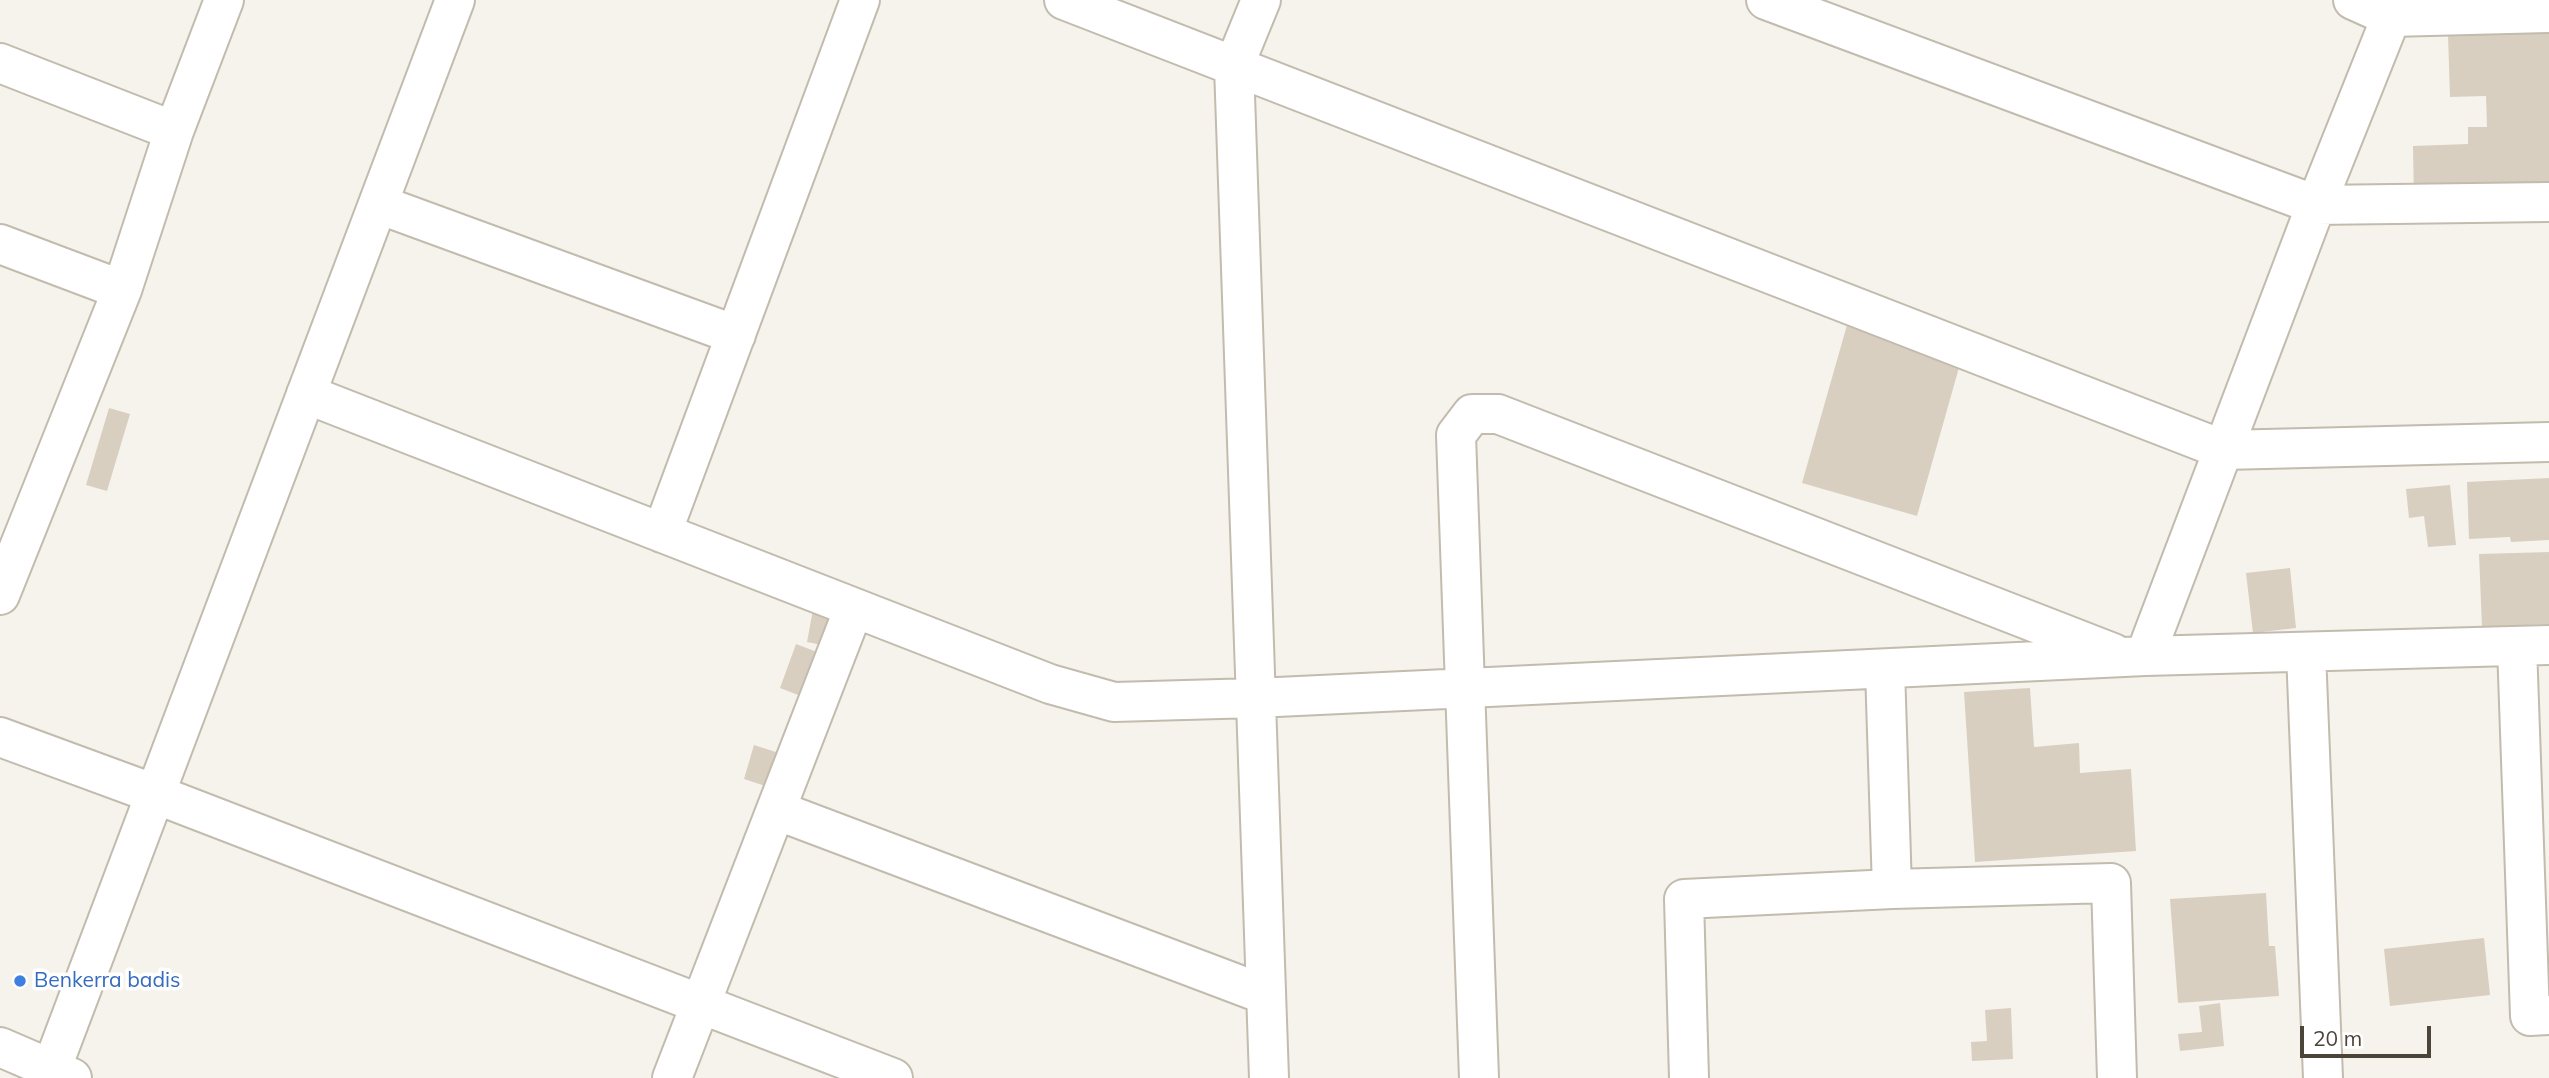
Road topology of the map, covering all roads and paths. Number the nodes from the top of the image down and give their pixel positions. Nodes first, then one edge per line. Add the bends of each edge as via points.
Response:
1 (224, 0) edge
2 (455, 0) edge
3 (860, 0) edge
4 (1064, 0) edge
5 (1261, 0) edge
6 (1766, 0) edge
7 (2353, 0) edge
8 (2395, 9) edge
9 (2549, 13) edge
10 (0, 63) edge
11 (1234, 66) junction
12 (174, 131) junction
13 (2549, 202) edge
14 (378, 204) junction
15 (2316, 205) junction
16 (0, 244) edge
17 (122, 289) junction
18 (736, 335) junction
19 (306, 394) junction
20 (2549, 442) edge
21 (2224, 450) junction
22 (662, 533) junction
23 (0, 595) edge
24 (855, 608) junction
25 (2533, 645) edge
26 (2306, 652) junction
27 (2135, 657) junction
28 (1885, 668) junction
29 (1465, 688) junction
30 (1256, 698) junction
31 (0, 737) edge
32 (155, 794) junction
33 (776, 810) junction
34 (1892, 889) junction
35 (1266, 995) junction
36 (701, 1004) junction
37 (2549, 1015) edge
38 (0, 1047) edge
39 (62, 1074) edge
40 (672, 1078) edge
41 (894, 1078) edge
42 (1269, 1078) edge
43 (1479, 1078) edge
44 (1689, 1078) edge
45 (2117, 1078) edge
46 (2323, 1078) edge

1 - 12 street
2 - 14 street
3 - 18 street
4 - 11 street
5 - 11 street
6 - 15 street
7 - 8 street
8 - 9 street
8 - 15 street
10 - 12 street
11 - 21 street
11 - 30 street
12 - 17 street
13 - 15 street
14 - 18 street
14 - 19 street
15 - 21 street
16 - 17 street
17 - 23 street
18 - 22 street
19 - 22 street
19 - 32 street
20 - 21 street
21 - 27 street
22 - 24 street
24 - 30 street via 1050,684 1114,702
24 - 33 street
25 - 26 street
25 - 37 street via 2530,1016
26 - 27 street
26 - 46 street
27 - 28 street
27 - 29 street via 1498,414 1472,414 1456,435
28 - 29 street
28 - 34 street
29 - 30 street
29 - 43 street
30 - 35 street
31 - 32 street
32 - 36 street
32 - 39 street
33 - 35 street
33 - 36 street
34 - 44 street via 1684,900
34 - 45 street via 2111,883
35 - 42 street
36 - 40 street
36 - 41 street
38 - 39 street

